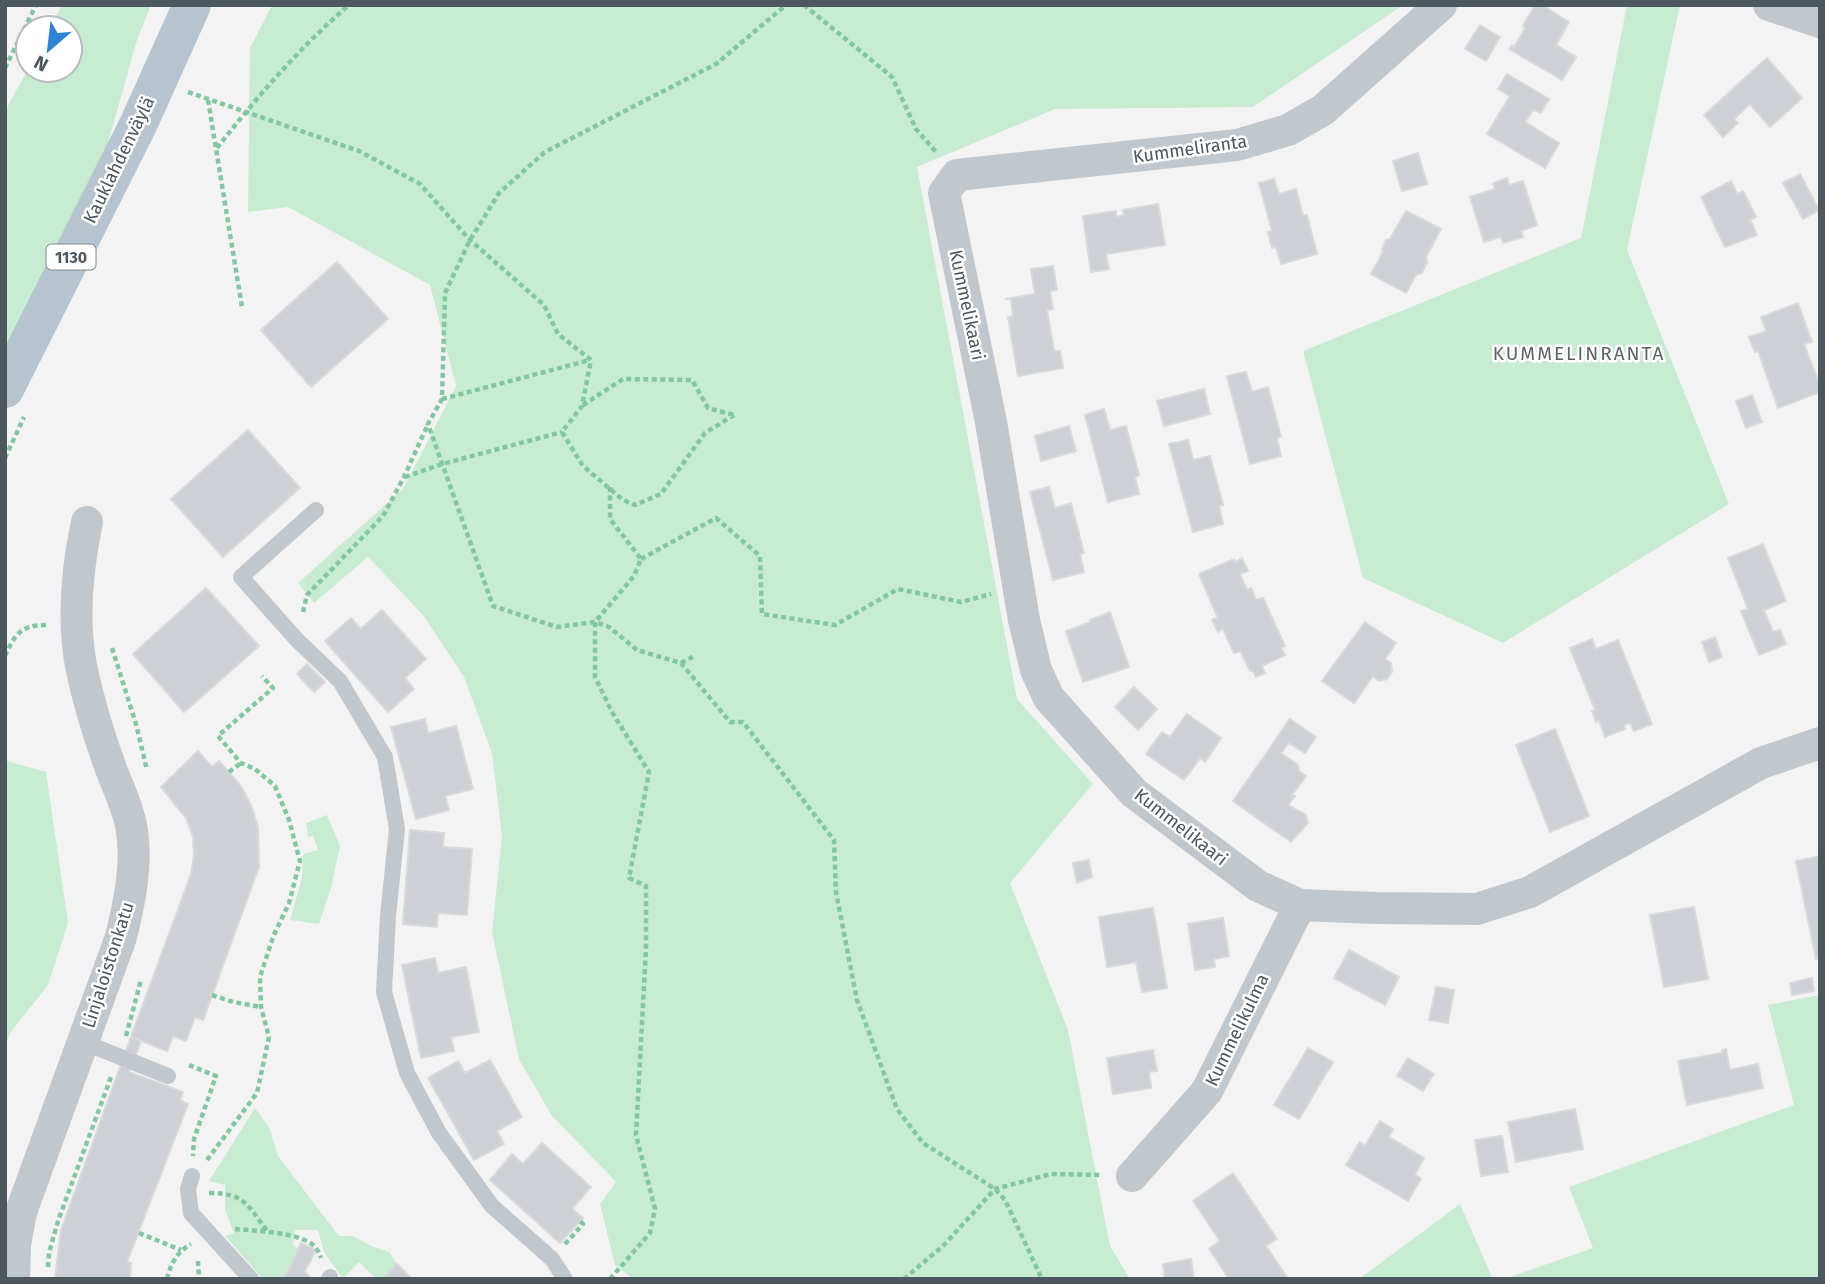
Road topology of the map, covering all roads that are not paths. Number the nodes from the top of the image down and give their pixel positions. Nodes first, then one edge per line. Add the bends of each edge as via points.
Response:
1 (192, 5) edge
2 (1441, 5) edge
3 (1769, 5) edge
4 (1820, 22) edge
5 (950, 184) joint
6 (5, 389) edge
7 (316, 510) dead end
8 (87, 522) dead end
9 (1820, 743) edge
10 (1300, 905) junction
11 (83, 1042) junction
12 (168, 1076) dead end
13 (192, 1176) road end
14 (1132, 1176) road end
15 (15, 1279) edge
16 (251, 1279) edge
17 (565, 1279) edge

1 - 6 main road, Kauklahdenväylä / 1130 via 138,125
2 - 5 street, Kummeliranta via 1323,110 1288,130 1237,145
3 - 4 street
5 - 10 street, Kummelikaari via 1018,586 1036,670 1049,698 1134,793 1258,886
7 - 17 lane via 241,577 340,681 386,757 397,829 384,992 407,1073 439,1133 492,1206 552,1259
8 - 11 street, Linjaloistonkatu via 78,563 76,626 81,666 131,825 133,860 132,893 121,937
9 - 10 street, Kummelikaari via 1761,763 1530,892 1477,909
10 - 14 street, Kummelikulma via 1207,1091
11 - 12 lane
11 - 15 street, Linjaloistonkatu via 21,1212
13 - 16 lane via 188,1189 191,1213

